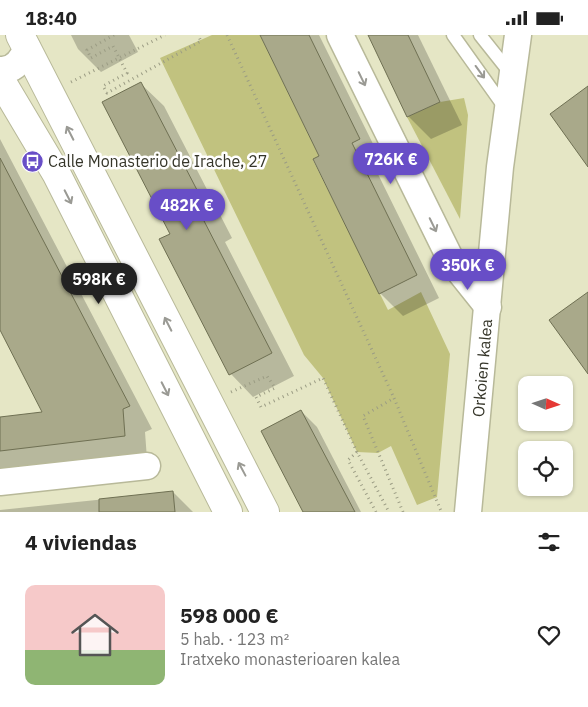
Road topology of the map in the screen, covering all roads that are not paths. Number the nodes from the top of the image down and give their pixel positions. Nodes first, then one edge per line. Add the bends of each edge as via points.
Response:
1 (340, 35) edge
2 (453, 35) edge
3 (480, 35) edge
4 (518, 35) edge
5 (535, 35) edge
6 (24, 42) edge
7 (0, 70) edge
8 (512, 75) junction
9 (0, 79) edge
10 (506, 109) junction
11 (488, 307) junction
12 (147, 466) dead end
13 (0, 482) edge
14 (228, 512) edge
15 (265, 512) edge
16 (468, 512) edge

1 -> 11 street via 452,262
2 -> 10 lane
3 - 8 lane
4 - 8 street, Orkoien kalea
5 - 8 street, Orkoien kalea
6 - 7 street via 22,59 6,71
15 -> 6 street
8 - 10 street, Orkoien kalea
9 -> 14 street via 56,173
10 - 11 street, Orkoien kalea
11 - 16 street, Orkoien kalea
12 - 13 street

